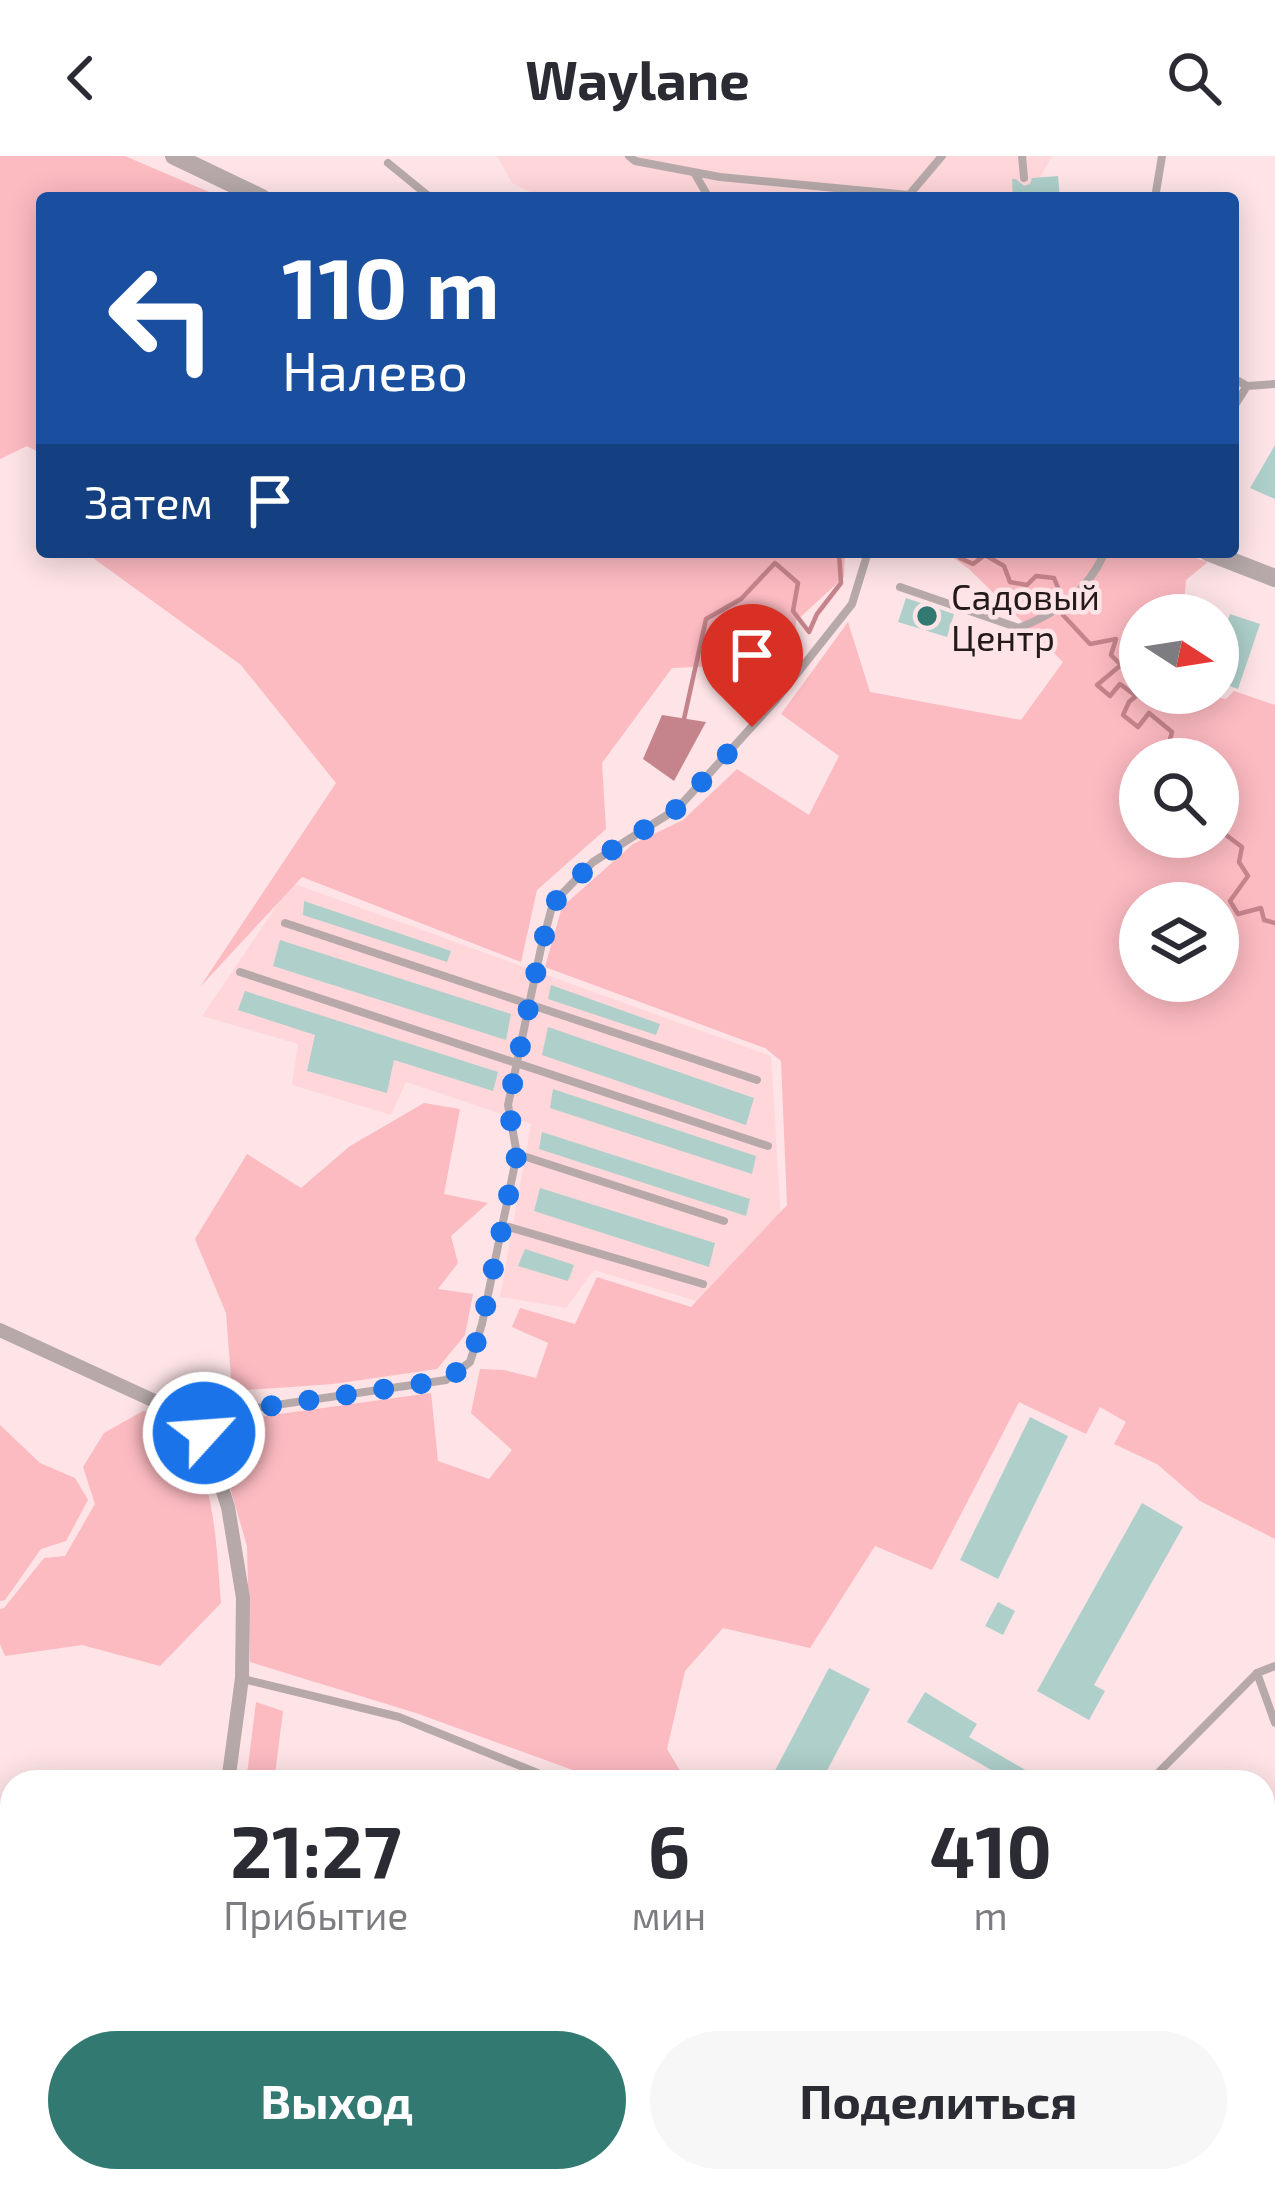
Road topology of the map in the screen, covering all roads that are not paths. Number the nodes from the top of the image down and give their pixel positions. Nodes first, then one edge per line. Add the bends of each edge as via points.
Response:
1 (174, 156) edge
2 (629, 156) edge
3 (942, 156) edge
4 (1022, 156) edge
5 (1162, 156) edge
6 (388, 163) dead end
7 (694, 172) junction
8 (1024, 178) dead end
9 (249, 192) edge
10 (424, 192) edge
11 (706, 192) edge
12 (872, 192) edge
13 (911, 192) edge
14 (1156, 192) edge
15 (1239, 381) edge
16 (1275, 385) edge
17 (1247, 386) junction
18 (1239, 399) edge
19 (866, 558) edge
20 (1102, 558) edge
21 (1223, 558) edge
22 (1275, 578) edge
23 (901, 586) dead end
24 (285, 923) dead end
25 (240, 972) dead end
26 (529, 1005) junction
27 (517, 1062) junction
28 (757, 1080) dead end
29 (768, 1147) dead end
30 (517, 1154) junction
31 (724, 1220) dead end
32 (502, 1225) junction
33 (704, 1284) dead end
34 (0, 1330) edge
35 (204, 1433) junction
36 (1275, 1666) edge
37 (1257, 1673) junction
38 (242, 1678) junction
39 (1275, 1723) edge
40 (230, 1770) edge
41 (530, 1770) edge
42 (1161, 1770) edge

1 - 9 street
2 - 7 lane
3 - 13 lane
4 - 8 lane
5 - 14 lane
6 - 10 lane
7 - 11 lane
7 - 12 lane
15 - 17 lane
16 - 17 lane
17 - 18 lane
19 - 26 lane via 852,604 776,700 678,808 593,862 554,903
20 - 23 lane via 1077,596 1019,628
21 - 22 street
24 - 26 lane
25 - 27 lane
26 - 27 lane
26 - 28 lane
27 - 29 lane
27 - 30 lane via 508,1106
30 - 31 lane
30 - 32 lane
32 - 33 lane
32 - 35 lane via 470,1362 446,1380 229,1412
34 - 35 street via 172,1409
35 - 38 street via 228,1507 243,1598
36 - 37 lane
37 - 39 lane
37 - 42 lane
38 - 40 street
38 - 41 lane via 400,1717

